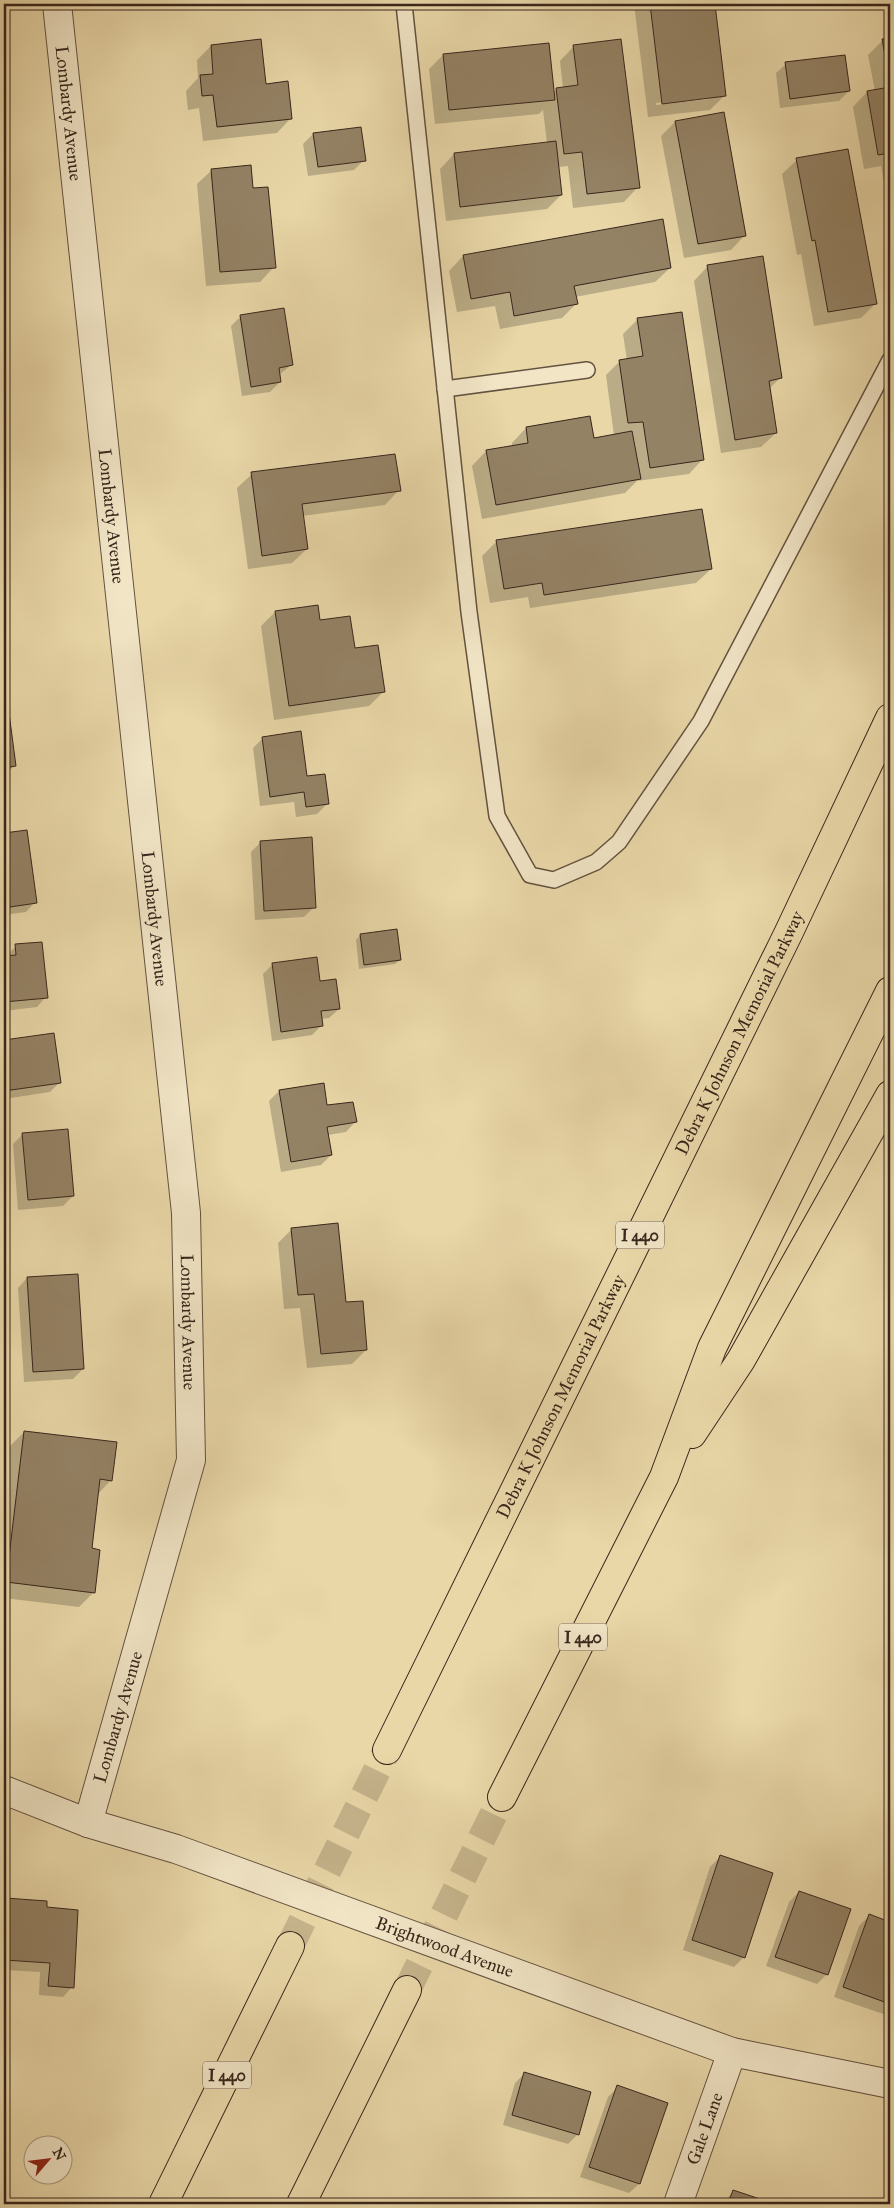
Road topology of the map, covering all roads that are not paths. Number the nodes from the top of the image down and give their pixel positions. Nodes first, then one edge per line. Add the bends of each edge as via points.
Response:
1 (56, 4) edge
2 (404, 4) edge
3 (890, 360) edge
4 (587, 370) dead end
5 (445, 389) junction
6 (890, 718) edge
7 (890, 991) edge
8 (890, 1095) edge
9 (664, 1477) junction
10 (387, 1750) tunnel mouth
11 (4, 1790) edge
12 (502, 1797) tunnel mouth
13 (88, 1823) junction
14 (290, 1946) tunnel mouth
15 (407, 1990) tunnel mouth
16 (732, 2052) junction
17 (890, 2084) edge
18 (163, 2204) edge
19 (301, 2204) edge
20 (678, 2204) edge

1 - 13 street, Lombardy Avenue via 186,1213 191,1460
2 - 5 lane
3 - 5 lane via 701,721 619,842 596,862 554,880 530,875 497,816 469,612
4 - 5 lane
6 - 10 highway, Debra K Johnson Memorial Parkway / I 440 via 784,943
7 - 9 highway, I 440 via 712,1348
8 - 9 highway via 741,1360
9 - 12 highway, I 440
11 - 13 street, Brightwood Avenue
13 - 16 street, Brightwood Avenue via 176,1849
14 - 18 highway, I 440
15 - 19 highway
16 - 17 street, Brightwood Avenue
16 - 20 street, Gale Lane

